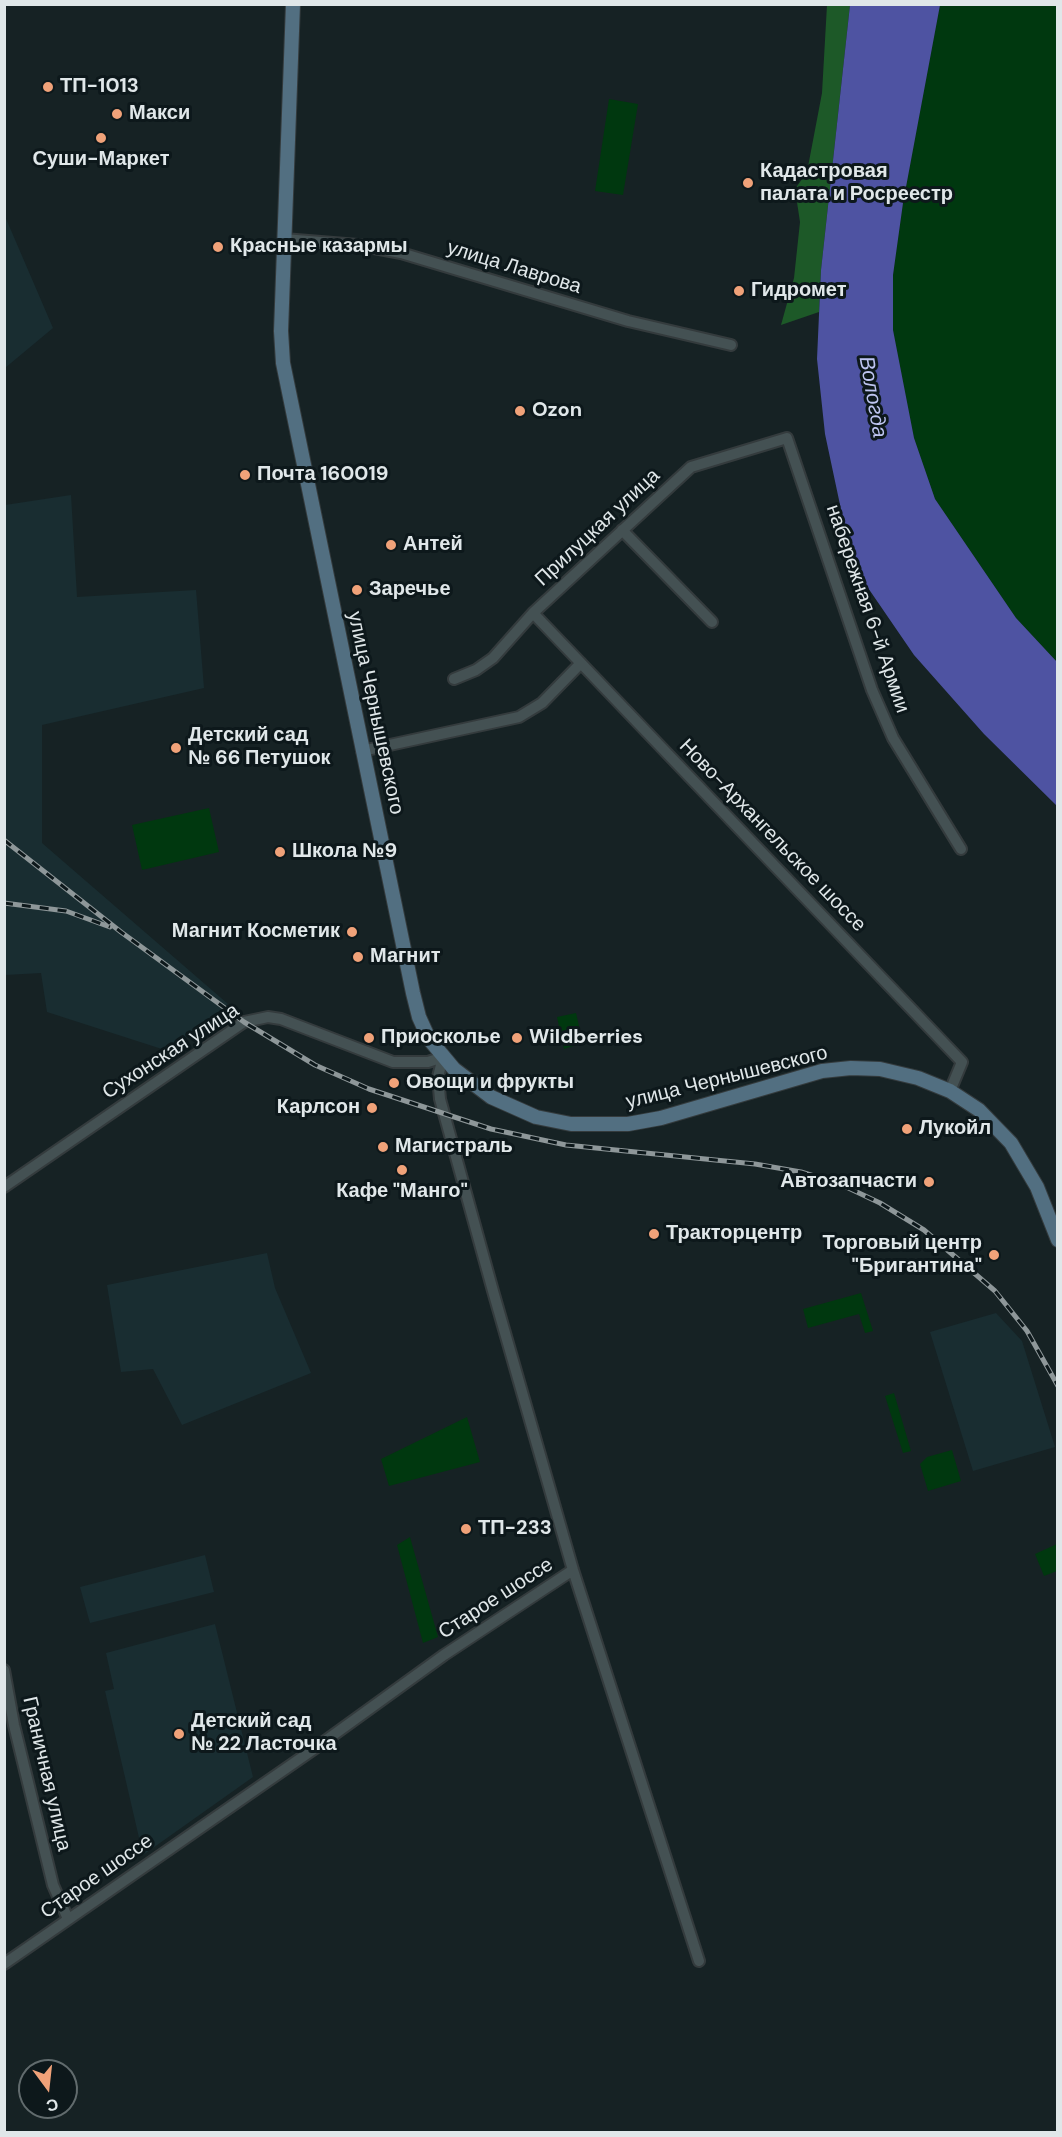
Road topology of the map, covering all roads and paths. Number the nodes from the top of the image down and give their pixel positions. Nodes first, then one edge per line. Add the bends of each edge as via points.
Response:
1 (293, 4) edge
2 (284, 239) junction
3 (731, 345) dead end
4 (787, 438) joint
5 (622, 530) junction
6 (533, 613) junction
7 (712, 622) dead end
8 (581, 663) junction
9 (454, 679) dead end
10 (362, 751) junction
11 (961, 849) dead end
12 (443, 1057) junction
13 (950, 1091) junction
14 (4, 1187) edge
15 (1058, 1240) edge
16 (573, 1570) junction
17 (4, 1670) edge
18 (68, 1919) junction
19 (699, 1961) dead end
20 (4, 1964) edge

1 - 2 main road, улица Чернышевского
2 - 3 street, улица Лаврова via 401,253 628,321
2 - 10 main road, улица Чернышевского via 283,363
4 - 5 street, Прилуцкая улица via 691,467
4 - 11 street, набережная 6-й Армии via 872,690 893,738
5 - 6 street, Прилуцкая улица
5 - 7 street
6 - 8 street, Ново-Архангельское шоссе
6 - 9 street, Прилуцкая улица via 493,658
8 - 10 street via 542,704 519,717
8 - 13 street, Ново-Архангельское шоссе via 962,1062
10 - 12 main road, улица Чернышевского via 416,1007 429,1039
12 - 13 main road, улица Чернышевского via 468,1081 514,1109 556,1121 595,1126 661,1118 794,1077 851,1068 918,1078
12 - 14 street, Сухонская улица via 428,1062 393,1062 281,1019 268,1017 244,1022
12 - 16 street, Старое шоссе via 438,1077 440,1099
13 - 15 main road, улица Чернышевского via 979,1110 1011,1143 1037,1187
16 - 18 street, Старое шоссе via 444,1655
16 - 19 street
17 - 18 street, Граничная улица via 53,1885
18 - 20 street, Старое шоссе

